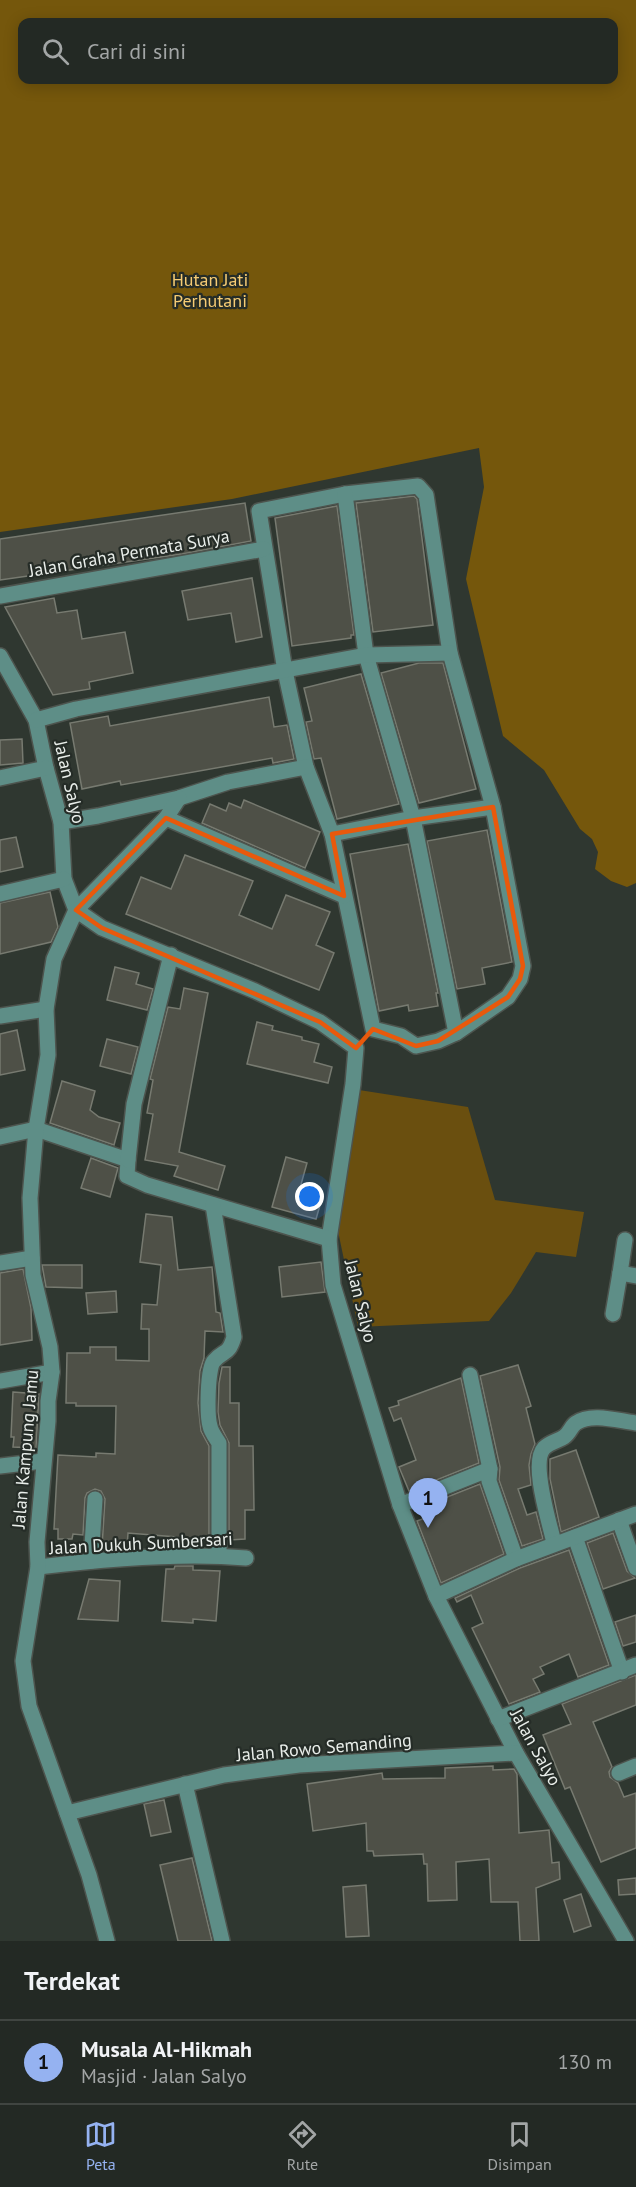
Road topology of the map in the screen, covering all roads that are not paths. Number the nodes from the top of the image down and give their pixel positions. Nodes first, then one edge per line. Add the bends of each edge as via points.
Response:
1 (345, 494) junction
2 (264, 549) junction
3 (0, 596) edge
4 (450, 653) junction
5 (366, 655) junction
6 (0, 656) edge
7 (285, 671) junction
8 (36, 720) junction
9 (306, 767) junction
10 (46, 768) junction
11 (0, 778) edge
12 (179, 798) junction
13 (493, 807) junction
14 (166, 818) junction
15 (413, 818) junction
16 (61, 822) junction
17 (332, 834) junction
18 (64, 879) junction
19 (0, 894) edge
20 (344, 896) junction
21 (76, 910) junction
22 (171, 955) junction
23 (46, 1009) junction
24 (0, 1016) edge
25 (373, 1029) junction
26 (456, 1034) junction
27 (356, 1048) junction
28 (36, 1129) junction
29 (0, 1137) edge
30 (128, 1160) junction
31 (213, 1205) junction
32 (329, 1239) junction
33 (625, 1240) dead end
34 (32, 1258) junction
35 (0, 1263) edge
36 (620, 1273) junction
37 (636, 1276) edge
38 (613, 1314) dead end
39 (52, 1372) junction
40 (470, 1375) dead end
41 (0, 1382) edge
42 (636, 1423) edge
43 (44, 1461) junction
44 (0, 1466) edge
45 (490, 1469) junction
46 (95, 1499) dead end
47 (400, 1505) junction
48 (636, 1514) edge
49 (620, 1521) junction
50 (575, 1537) junction
51 (554, 1544) junction
52 (219, 1555) junction
53 (246, 1557) dead end
54 (516, 1559) junction
55 (92, 1561) junction
56 (38, 1567) junction
57 (636, 1568) edge
58 (436, 1596) junction
59 (636, 1665) edge
60 (622, 1672) junction
61 (498, 1719) junction
62 (516, 1753) junction
63 (636, 1766) edge
64 (619, 1773) dead end
65 (185, 1784) junction
66 (67, 1812) junction
67 (107, 1941) edge
68 (222, 1941) edge
69 (626, 1941) edge

1 - 2 street via 259,511
1 - 4 street via 418,486 424,491
1 - 5 street
2 - 3 street, Jalan Graha Permata Surya
2 - 7 street
4 - 5 street
4 - 13 street
5 - 7 street
5 - 15 street
6 - 8 street, Jalan Salyo
7 - 8 street via 55,713
7 - 9 street
8 - 10 street, Jalan Salyo
9 - 12 street via 228,782
9 - 17 street
10 - 11 street
10 - 16 street, Jalan Salyo
12 - 14 street
12 - 16 street
13 - 15 street
13 - 26 street via 524,966 508,997
14 - 20 street
14 - 21 street
15 - 17 street
15 - 26 street
16 - 18 street, Jalan Salyo
17 - 20 street
18 - 19 street
18 - 21 street, Jalan Salyo
20 - 25 street
21 - 22 street via 102,928
21 - 23 street, Jalan Kampung Jamu via 54,959
22 - 27 street via 320,1022
22 - 30 street via 134,1104
23 - 24 street
23 - 28 street, Jalan Kampung Jamu via 48,1055
25 - 26 street via 401,1036 416,1046
25 - 27 street
27 - 32 street, Jalan Salyo
28 - 29 street
28 - 30 street
28 - 34 street, Jalan Kampung Jamu via 30,1198
30 - 31 street via 127,1176
31 - 32 street
31 - 52 street via 234,1337 230,1350 213,1361 208,1379 210,1426 219,1443
32 - 47 street, Jalan Salyo via 333,1285
33 - 36 street
34 - 35 street
34 - 39 street, Jalan Kampung Jamu
36 - 37 street
36 - 38 street
39 - 41 street
39 - 43 street, Jalan Kampung Jamu
40 - 45 street
42 - 51 street via 584,1418 564,1437 542,1449 539,1477
43 - 44 street
43 - 56 street, Jalan Kampung Jamu
45 - 47 street
45 - 54 street via 489,1481
46 - 55 street
47 - 58 street, Jalan Salyo
48 - 49 street
49 - 50 street
49 - 57 street
50 - 51 street
50 - 60 street
51 - 54 street
52 - 53 street, Jalan Dukuh Sumbersari
52 - 55 street, Jalan Dukuh Sumbersari
54 - 58 street
55 - 56 street, Jalan Dukuh Sumbersari
56 - 66 street, Jalan Kampung Jamu via 23,1660 29,1706
58 - 61 street, Jalan Salyo
59 - 60 street
60 - 61 street
61 - 62 street, Jalan Salyo
62 - 65 street, Jalan Rowo Semanding via 299,1765
62 - 69 street, Jalan Salyo
63 - 64 street
65 - 66 street, Jalan Rowo Semanding
65 - 68 street
66 - 67 street, Jalan Kampung Jamu

